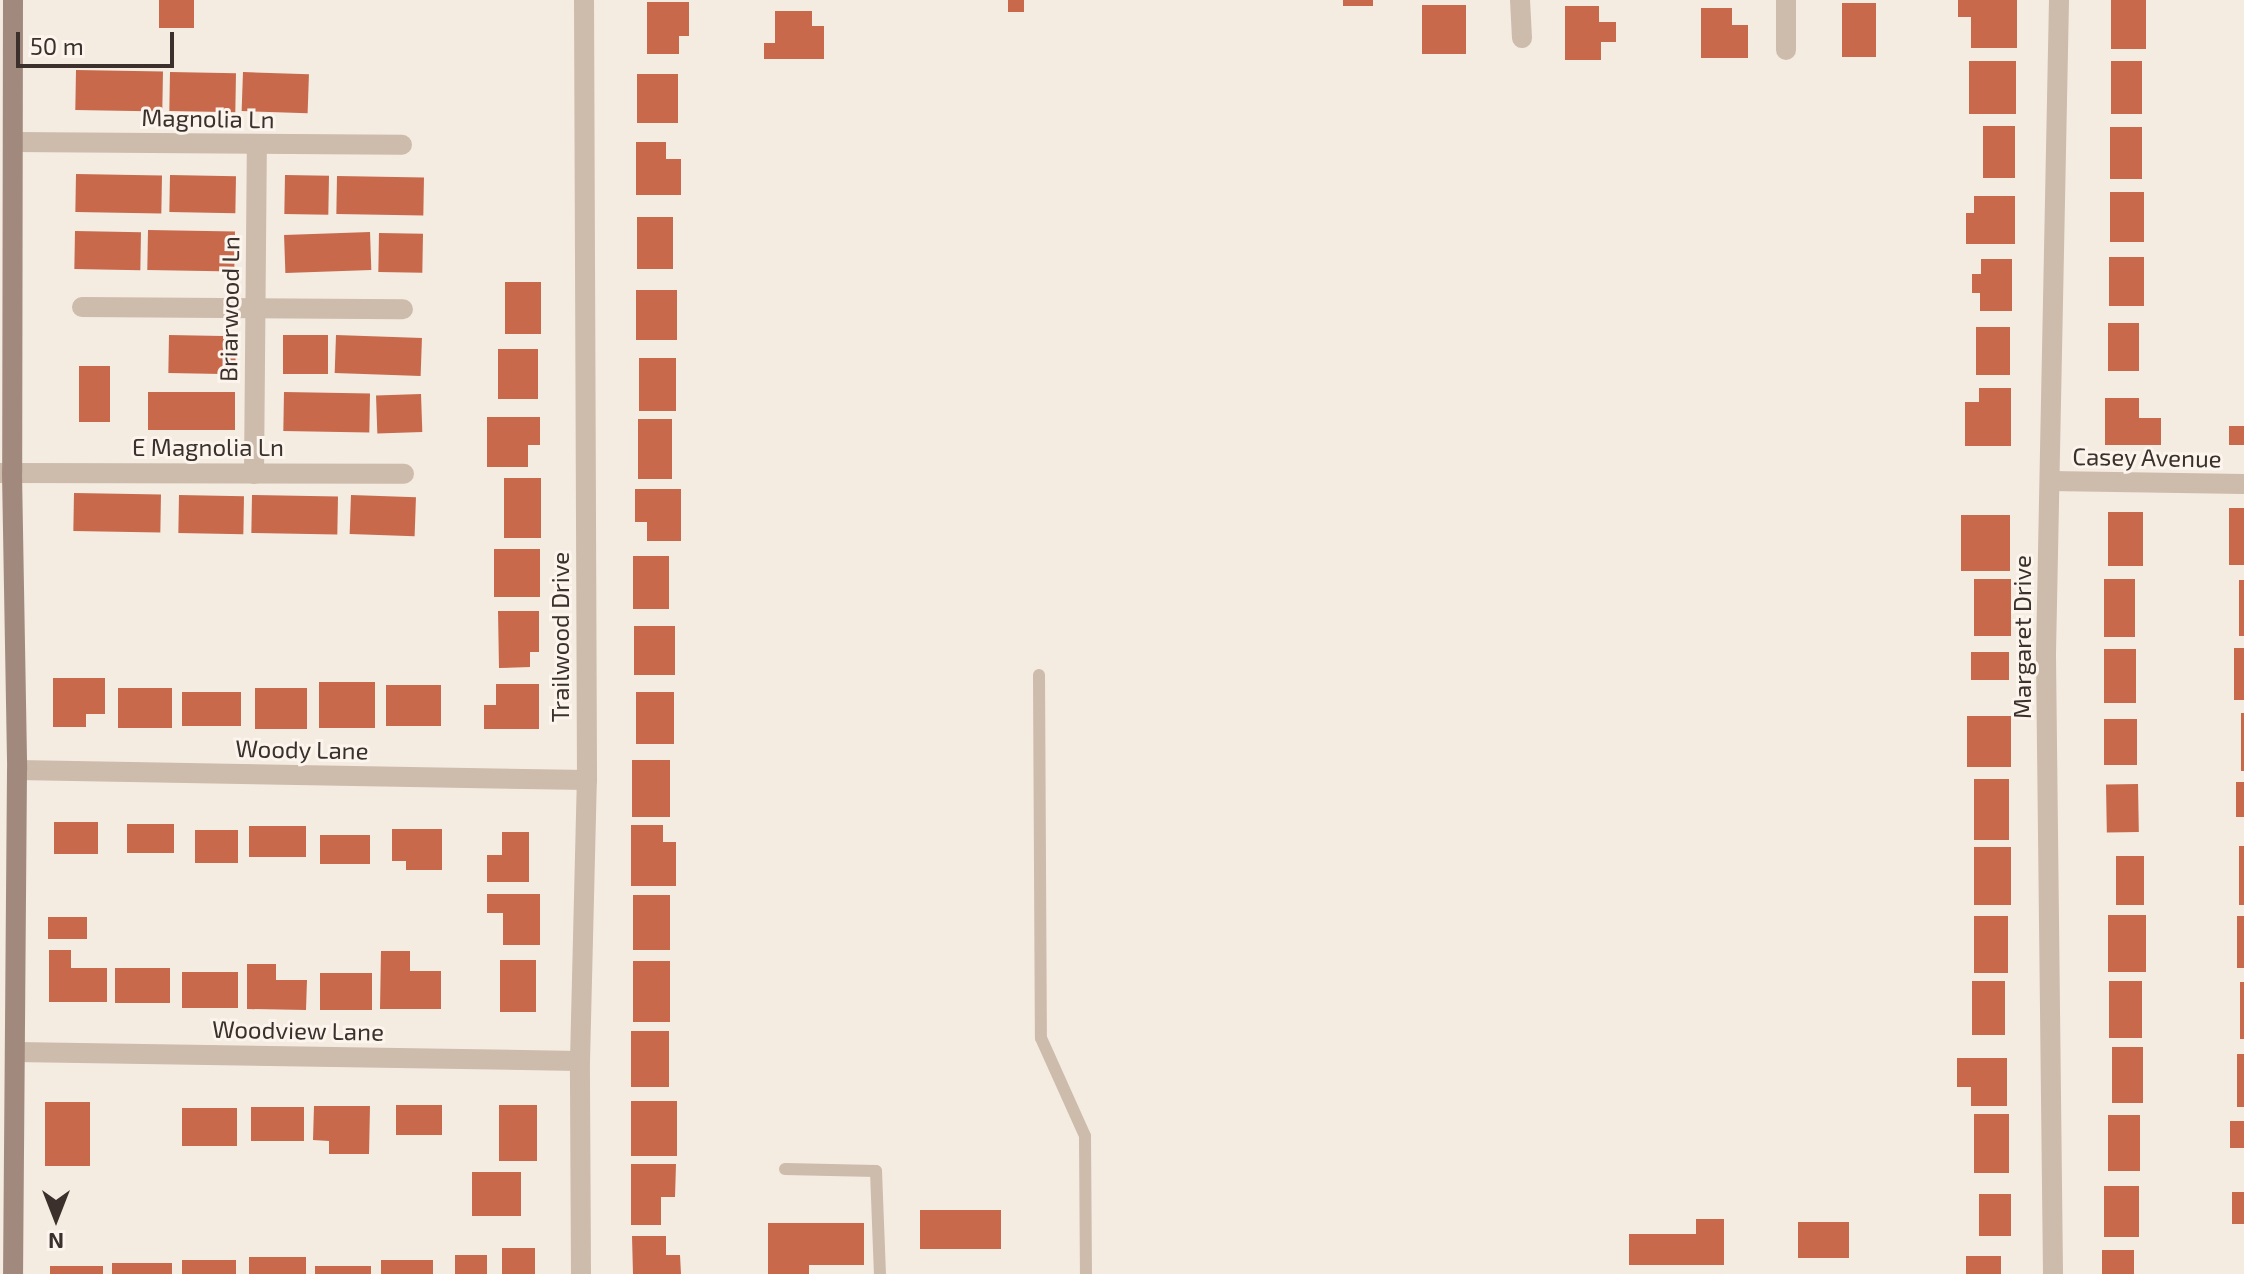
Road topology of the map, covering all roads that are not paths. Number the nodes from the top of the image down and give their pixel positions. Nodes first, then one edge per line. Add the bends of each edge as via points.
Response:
1 (13, 0) edge
2 (584, 0) edge
3 (1520, 0) edge
4 (1786, 0) edge
5 (2059, 0) edge
6 (1522, 38) dead end
7 (1786, 50) dead end
8 (13, 142) junction
9 (257, 145) junction
10 (402, 145) dead end
11 (6, 225) edge
12 (82, 307) dead end
13 (255, 309) junction
14 (403, 309) dead end
15 (6, 473) edge
16 (254, 474) junction
17 (404, 474) dead end
18 (2050, 481) junction
19 (2244, 484) edge
20 (1039, 675) dead end
21 (8, 690) edge
22 (17, 770) junction
23 (587, 780) junction
24 (15, 1052) junction
25 (580, 1061) junction
26 (785, 1169) dead end
27 (7, 1188) edge
28 (13, 1274) edge
29 (581, 1274) edge
30 (880, 1274) edge
31 (1086, 1274) edge
32 (2053, 1274) edge

1 - 8 street
2 - 23 street, Trailwood Drive
3 - 6 street
4 - 7 street
5 - 18 street, Margaret Drive
8 - 9 street, Magnolia Ln
8 - 11 street
9 - 10 street, Magnolia Ln
9 - 13 street, Briarwood Ln
11 - 15 street
12 - 13 street
13 - 14 street
13 - 16 street, Briarwood Ln
15 - 16 street, E Magnolia Ln
15 - 21 street
16 - 17 street, E Magnolia Ln
18 - 19 street, Casey Avenue
18 - 32 street, Margaret Drive via 2046,653
20 - 31 lane via 1041,1038 1085,1136
21 - 22 street
22 - 23 street, Woody Lane
22 - 24 street
23 - 25 street, Trailwood Drive
24 - 25 street, Woodview Lane
24 - 27 street
25 - 29 street, Trailwood Drive
26 - 30 lane via 876,1171
27 - 28 street

